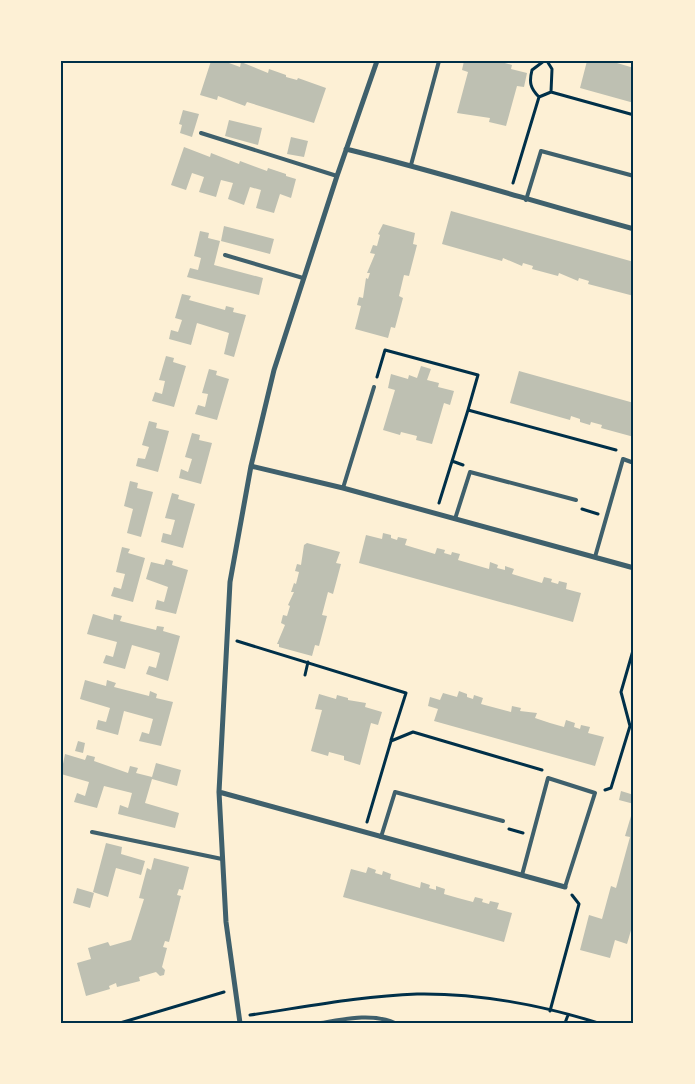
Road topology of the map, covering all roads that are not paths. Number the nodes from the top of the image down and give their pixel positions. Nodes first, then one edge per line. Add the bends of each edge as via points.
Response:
1 (377, 61) edge
2 (439, 61) edge
3 (201, 132) dead end
4 (346, 149) junction
5 (411, 165) junction
6 (337, 176) junction
7 (634, 176) edge
8 (526, 200) junction
9 (634, 229) edge
10 (225, 255) dead end
11 (303, 278) junction
12 (374, 387) road end
13 (634, 462) edge
14 (250, 466) junction
15 (343, 488) junction
16 (576, 500) dead end
17 (455, 519) junction
18 (595, 557) junction
19 (634, 568) edge
20 (219, 792) junction
21 (503, 821) dead end
22 (92, 832) dead end
23 (381, 837) junction
24 (222, 859) junction
25 (522, 875) junction
26 (565, 887) joint
27 (240, 1023) edge
28 (321, 1023) edge
29 (395, 1023) edge

1 - 4 street
2 - 5 lane
3 - 6 lane
4 - 5 street
4 - 6 street
5 - 8 street
6 - 11 street
7 - 8 lane via 540,151
8 - 9 street
10 - 11 lane
11 - 14 street via 274,370
12 - 15 lane
13 - 18 lane via 623,460
14 - 15 street
14 - 20 street via 230,582
15 - 17 street
16 - 17 lane via 470,472
17 - 18 street
18 - 19 street
20 - 23 street
20 - 24 street
21 - 23 lane via 395,792
22 - 24 lane
23 - 25 street
24 - 27 street via 226,922
25 - 26 street
25 - 26 lane via 548,778 595,793
28 - 29 lane via 349,1018 374,1018

